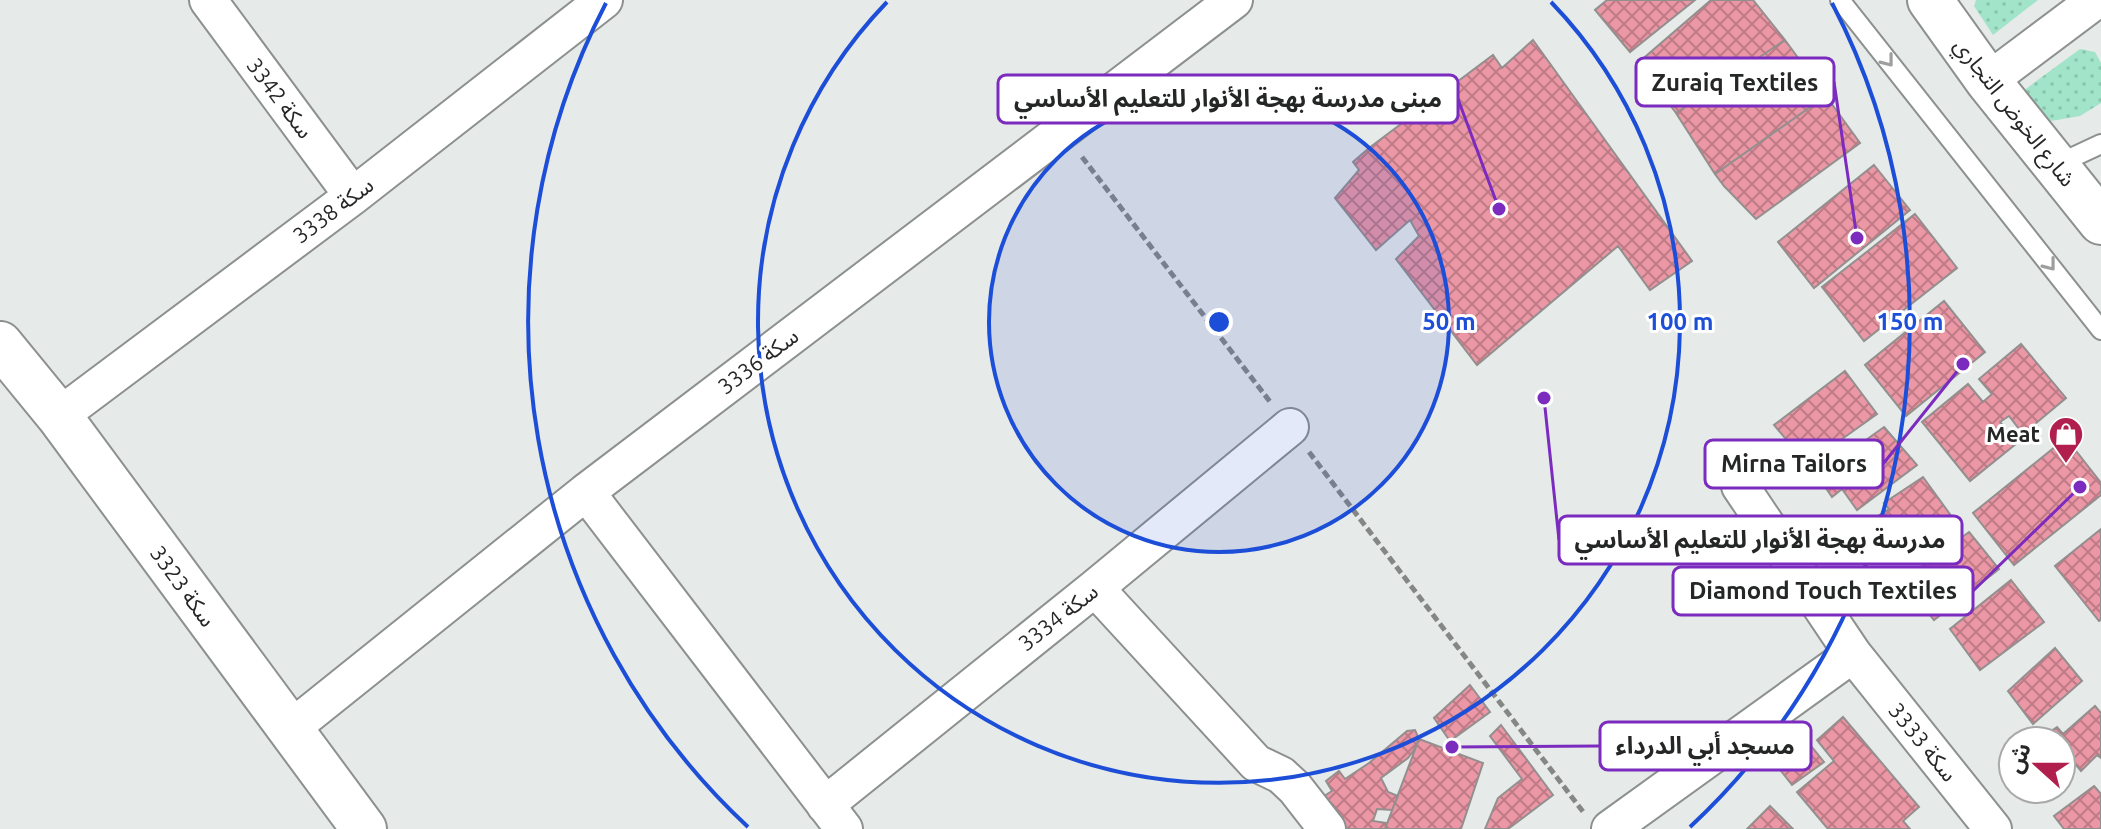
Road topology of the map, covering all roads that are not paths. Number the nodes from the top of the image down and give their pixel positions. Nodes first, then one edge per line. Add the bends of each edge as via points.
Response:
1 (208, 0) edge
2 (604, 0) edge
3 (1234, 0) edge
4 (1840, 0) edge
5 (2096, 0) edge
6 (1941, 5) edge
7 (1988, 81) junction
8 (2101, 144) edge
9 (2056, 165) junction
10 (353, 196) junction
11 (2101, 222) edge
12 (2101, 330) edge
13 (0, 344) edge
14 (59, 416) junction
15 (1290, 427) road end
16 (1740, 486) dead end
17 (586, 492) junction
18 (1095, 588) junction
19 (1853, 654) junction
20 (289, 730) junction
21 (835, 817) edge
22 (1598, 823) edge
23 (364, 829) edge
24 (1327, 829) edge
25 (1993, 829) edge

1 - 10 street, سكة 3342
2 - 10 street, سكة 3338
3 - 17 street, سكة 3336
4 -> 12 lane
5 - 7 street
6 - 7 street, شارع الخوض التجاري
7 - 9 street, شارع الخوض التجاري
8 - 9 lane
9 - 11 street, شارع الخوض التجاري
10 - 14 street, سكة 3338
13 - 14 street, سكة 3323
14 - 20 street, سكة 3323
15 - 18 street, سكة 3334
16 - 19 street, سكة 3333
17 - 20 street, سكة 3336
17 - 21 street, سكة 3334
18 - 21 street, سكة 3334
18 - 24 street via 1256,763 1295,788
19 - 22 street
19 - 25 street, سكة 3333
20 - 23 street, سكة 3323

